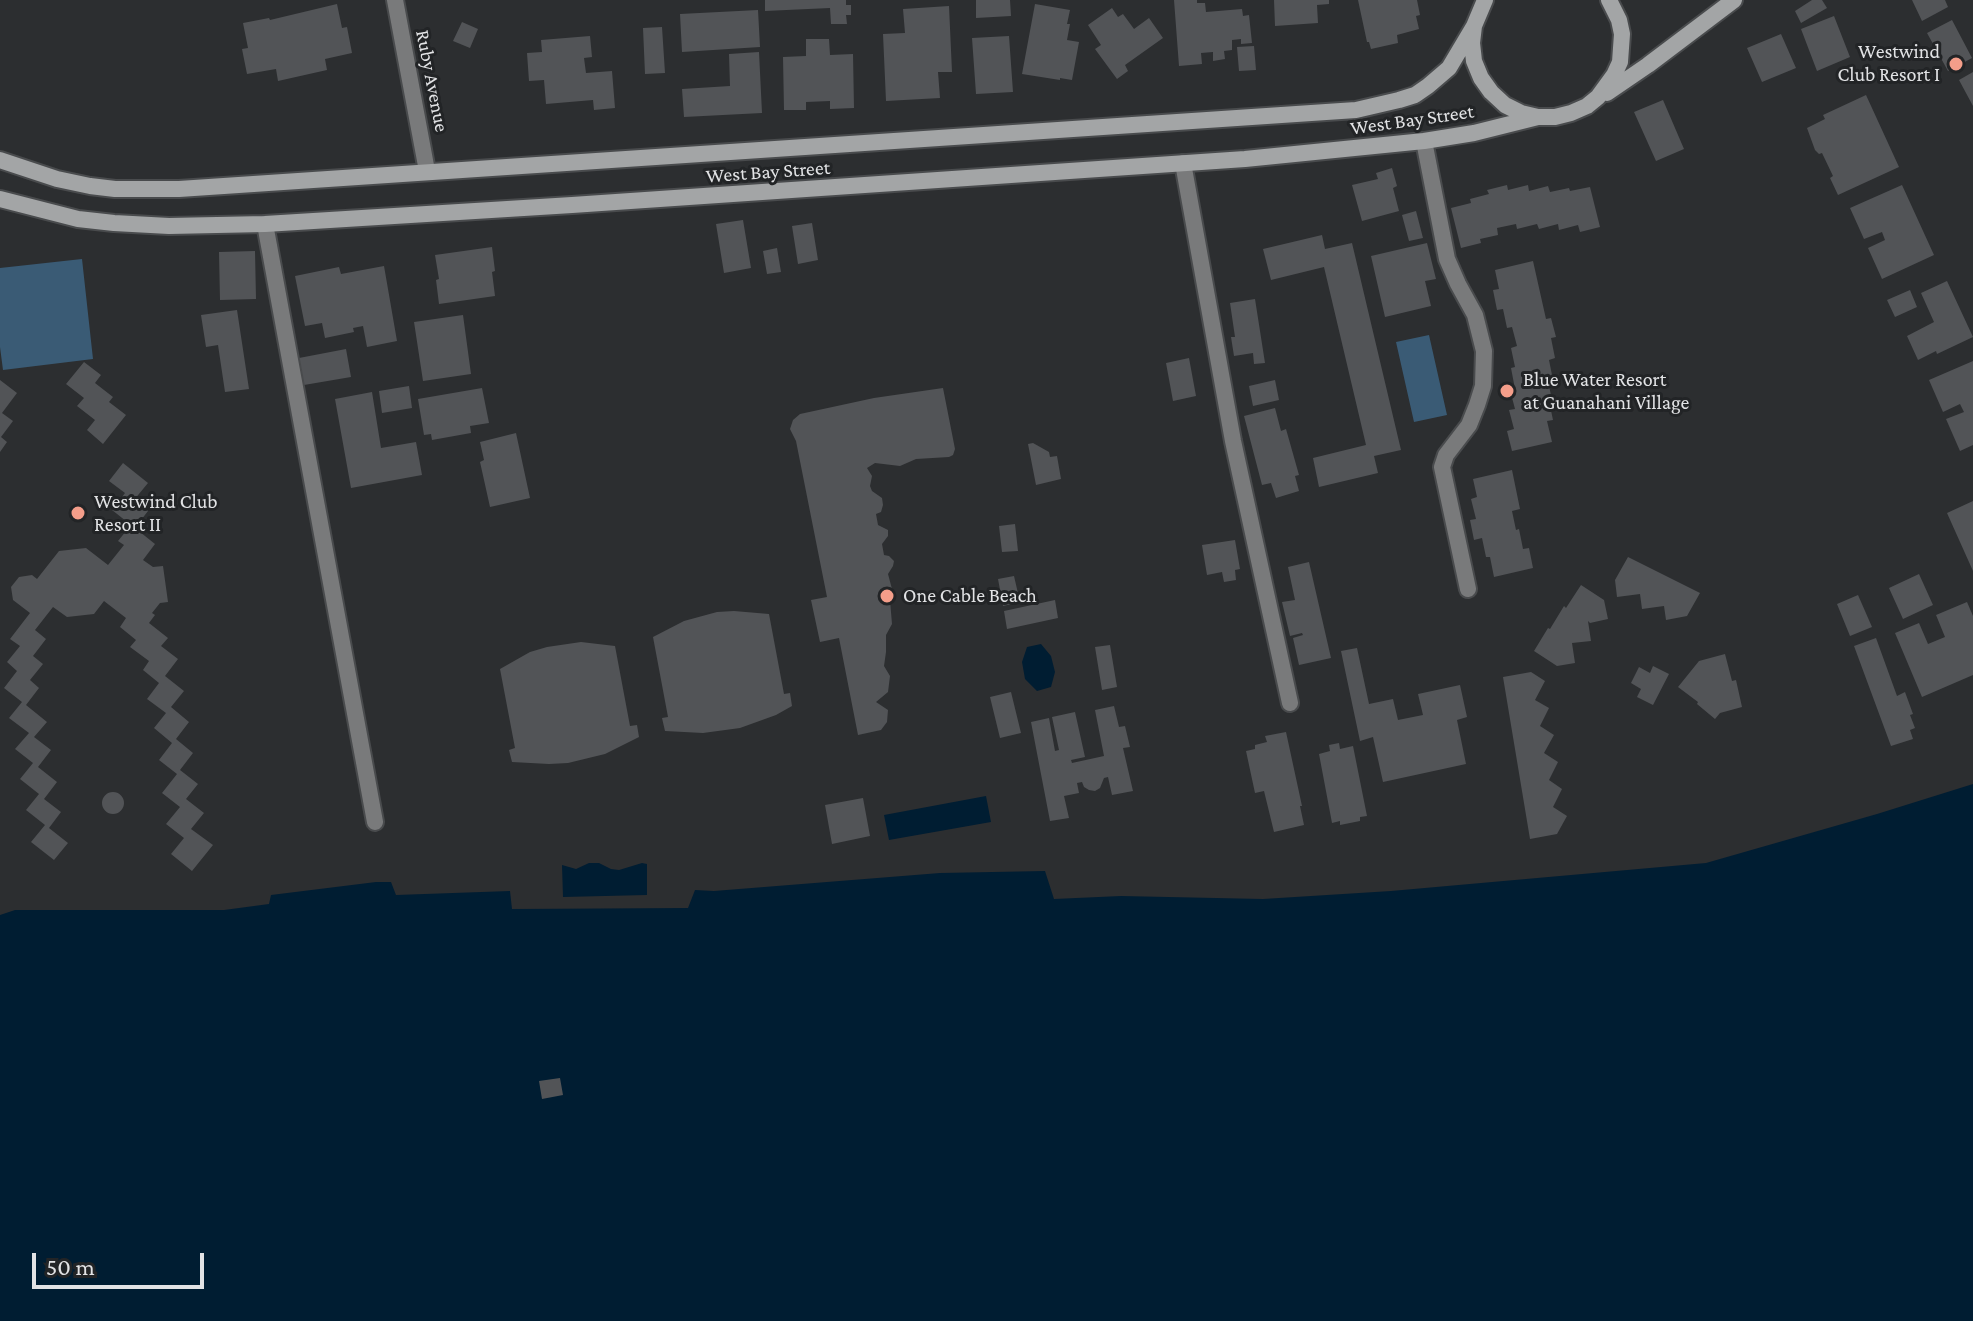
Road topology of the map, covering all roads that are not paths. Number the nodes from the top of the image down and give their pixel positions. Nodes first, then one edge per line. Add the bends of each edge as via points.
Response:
1 (1485, 0) edge
2 (1609, 0) edge
3 (1734, 0) edge
4 (398, 4) edge
5 (1474, 26) junction
6 (1587, 106) junction
7 (1538, 117) junction
8 (1424, 141) junction
9 (0, 160) edge
10 (1183, 163) junction
11 (427, 171) junction
12 (0, 199) edge
13 (265, 224) junction
14 (1468, 589) dead end
15 (1290, 703) dead end
16 (375, 822) dead end

1 - 5 main road, West Bay Street
2 - 6 main road via 1622,34 1620,62 1607,87
3 - 6 main road
4 - 11 street, Ruby Avenue
5 - 7 main road via 1474,61 1481,78 1505,105
5 - 11 main road, West Bay Street via 1449,68 1428,86 1415,95 1356,110
6 - 7 main road, West Bay Street
7 - 8 main road, West Bay Street
8 - 10 main road, West Bay Street
8 - 14 street via 1447,259 1475,315 1484,351 1477,405 1442,467
9 - 11 main road, West Bay Street via 57,179 115,189
10 - 13 main road, West Bay Street
10 - 15 street via 1233,441
12 - 13 main road, West Bay Street via 114,223
13 - 16 street

